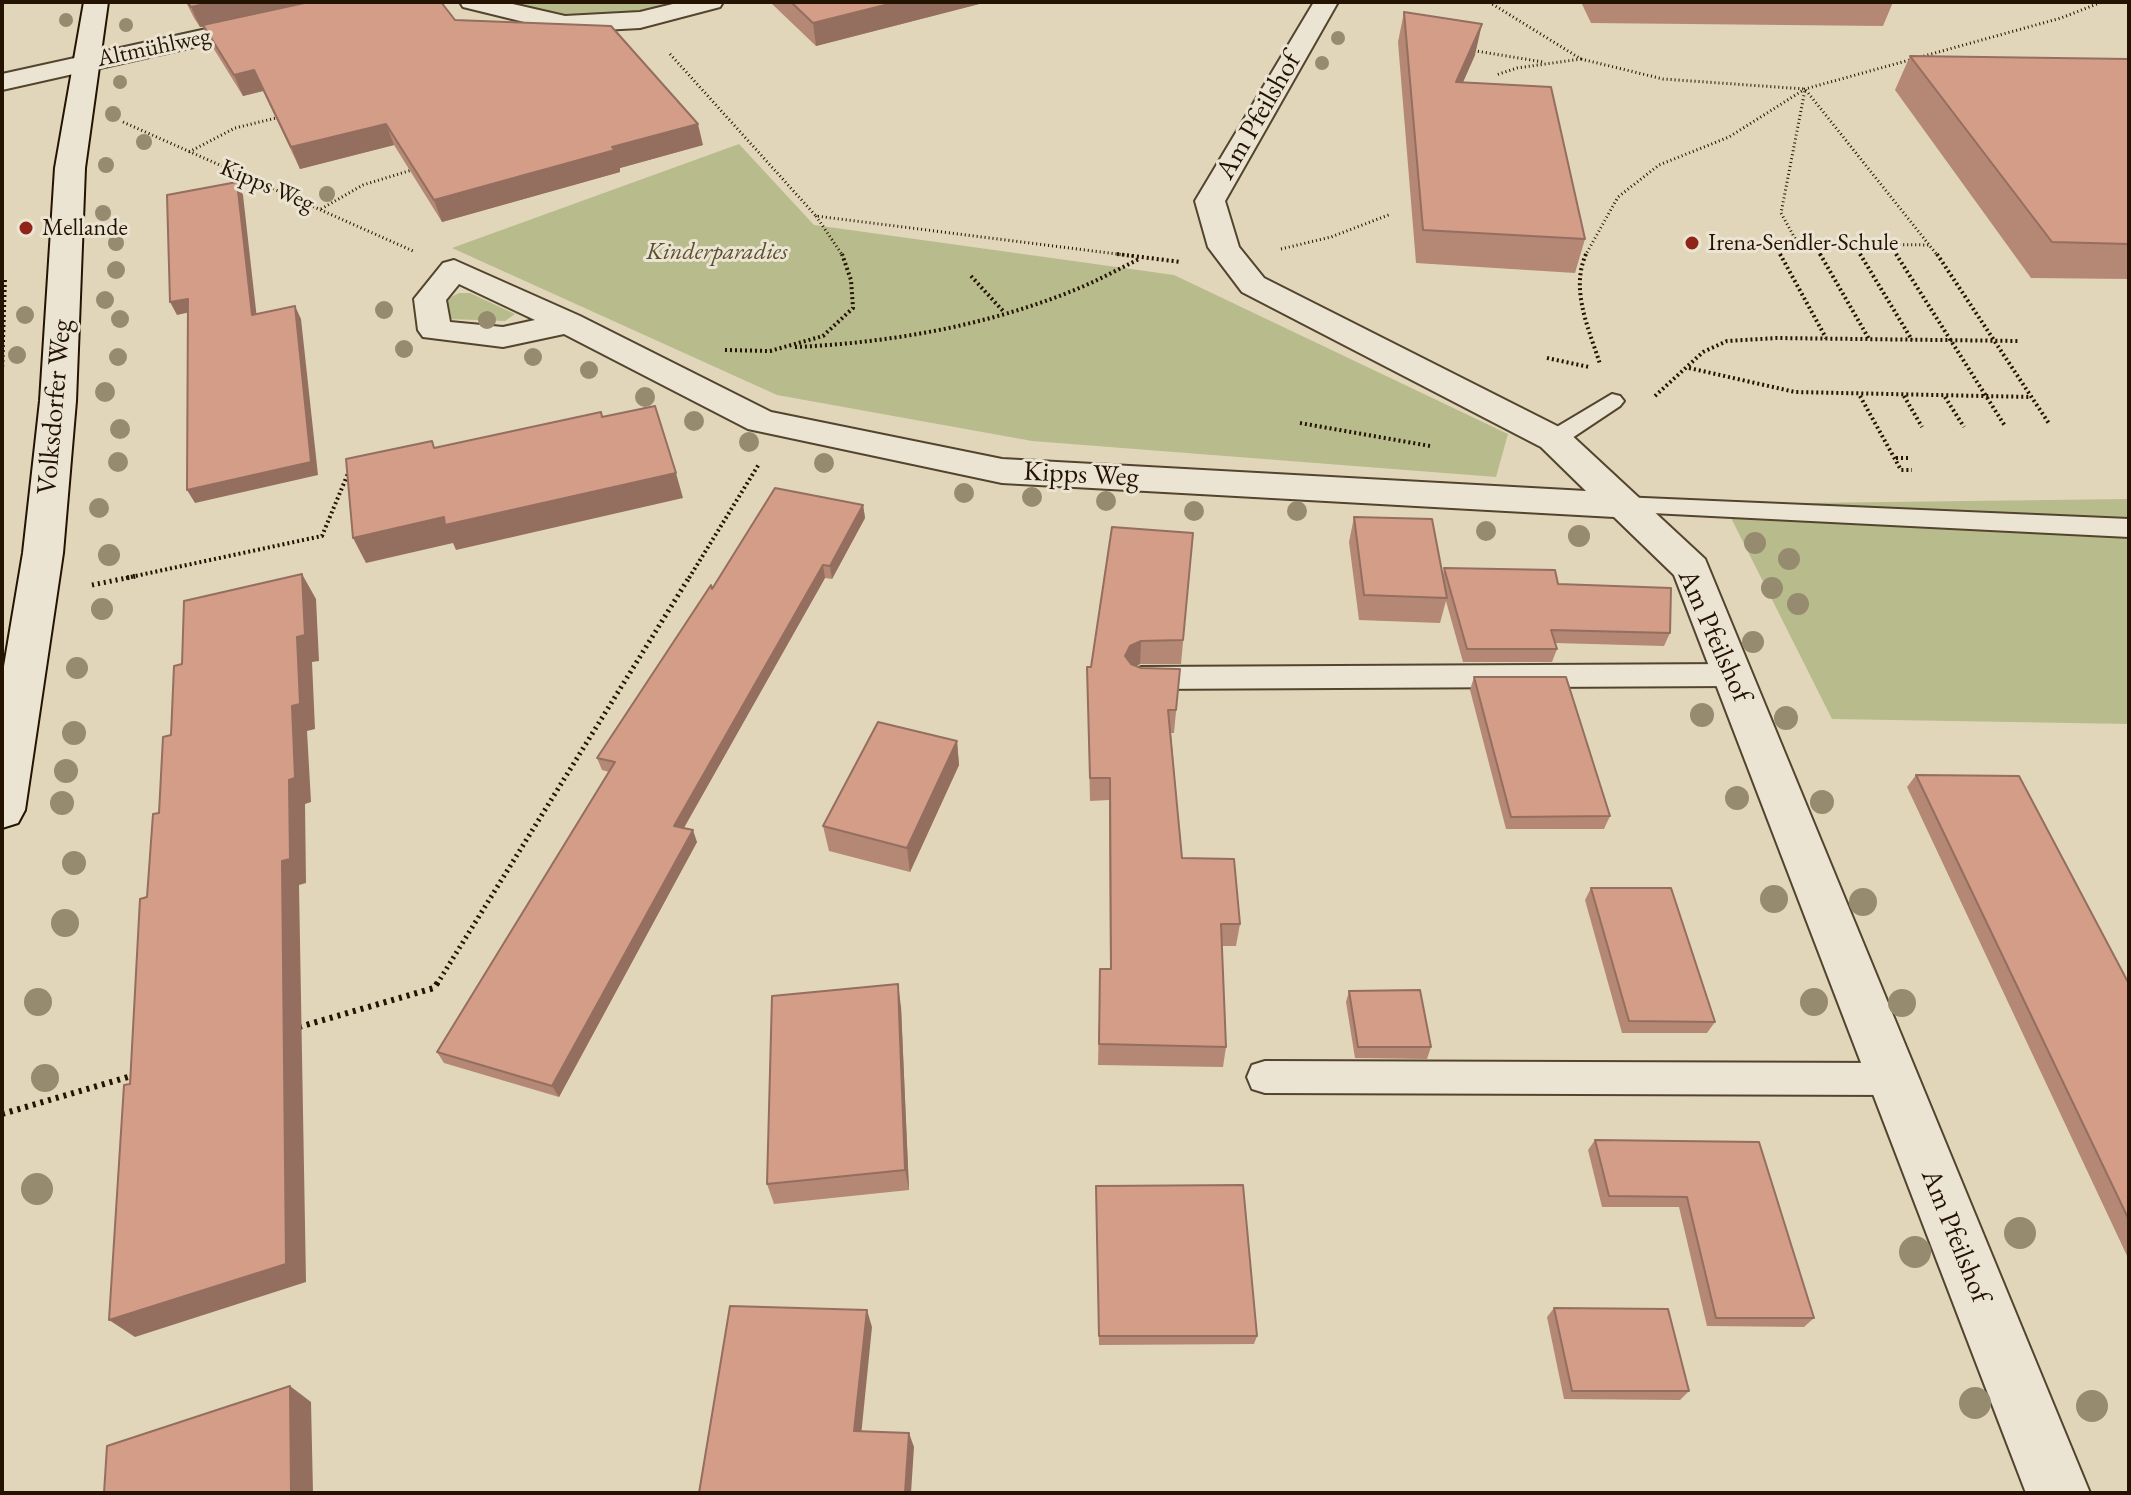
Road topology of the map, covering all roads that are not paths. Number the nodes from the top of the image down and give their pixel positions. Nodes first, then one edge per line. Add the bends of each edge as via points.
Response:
1 (96, 2) edge
2 (363, 2) edge
3 (711, 2) edge
4 (1326, 2) edge
5 (478, 3) edge
6 (86, 63) junction
7 (2, 82) edge
8 (568, 323) junction
9 (1612, 401) road end
10 (1554, 439) junction
11 (1621, 505) junction
12 (2129, 528) edge
13 (1733, 675) junction
14 (1141, 678) edge
15 (2, 810) edge
16 (1265, 1077) dead end
17 (1892, 1079) junction
18 (2058, 1493) edge

1 - 6 street, Volksdorfer Weg
2 - 6 street, Altmühlweg
3 - 5 street via 640,20 565,24
4 - 10 street, Am Pfeilshof via 1210,201 1216,237 1253,285
6 - 7 street
6 - 15 street, Volksdorfer Weg via 65,223 58,401 36,597
8 - 8 street, Kipps Weg via 503,337 435,330 430,299 454,270
8 - 11 street, Kipps Weg via 761,421 1002,471
9 - 10 lane
10 - 11 street, Am Pfeilshof
11 - 12 lane
11 - 13 street, Am Pfeilshof via 1691,569
13 - 14 lane
13 - 17 street, Am Pfeilshof
16 - 17 lane
17 - 18 street, Am Pfeilshof

